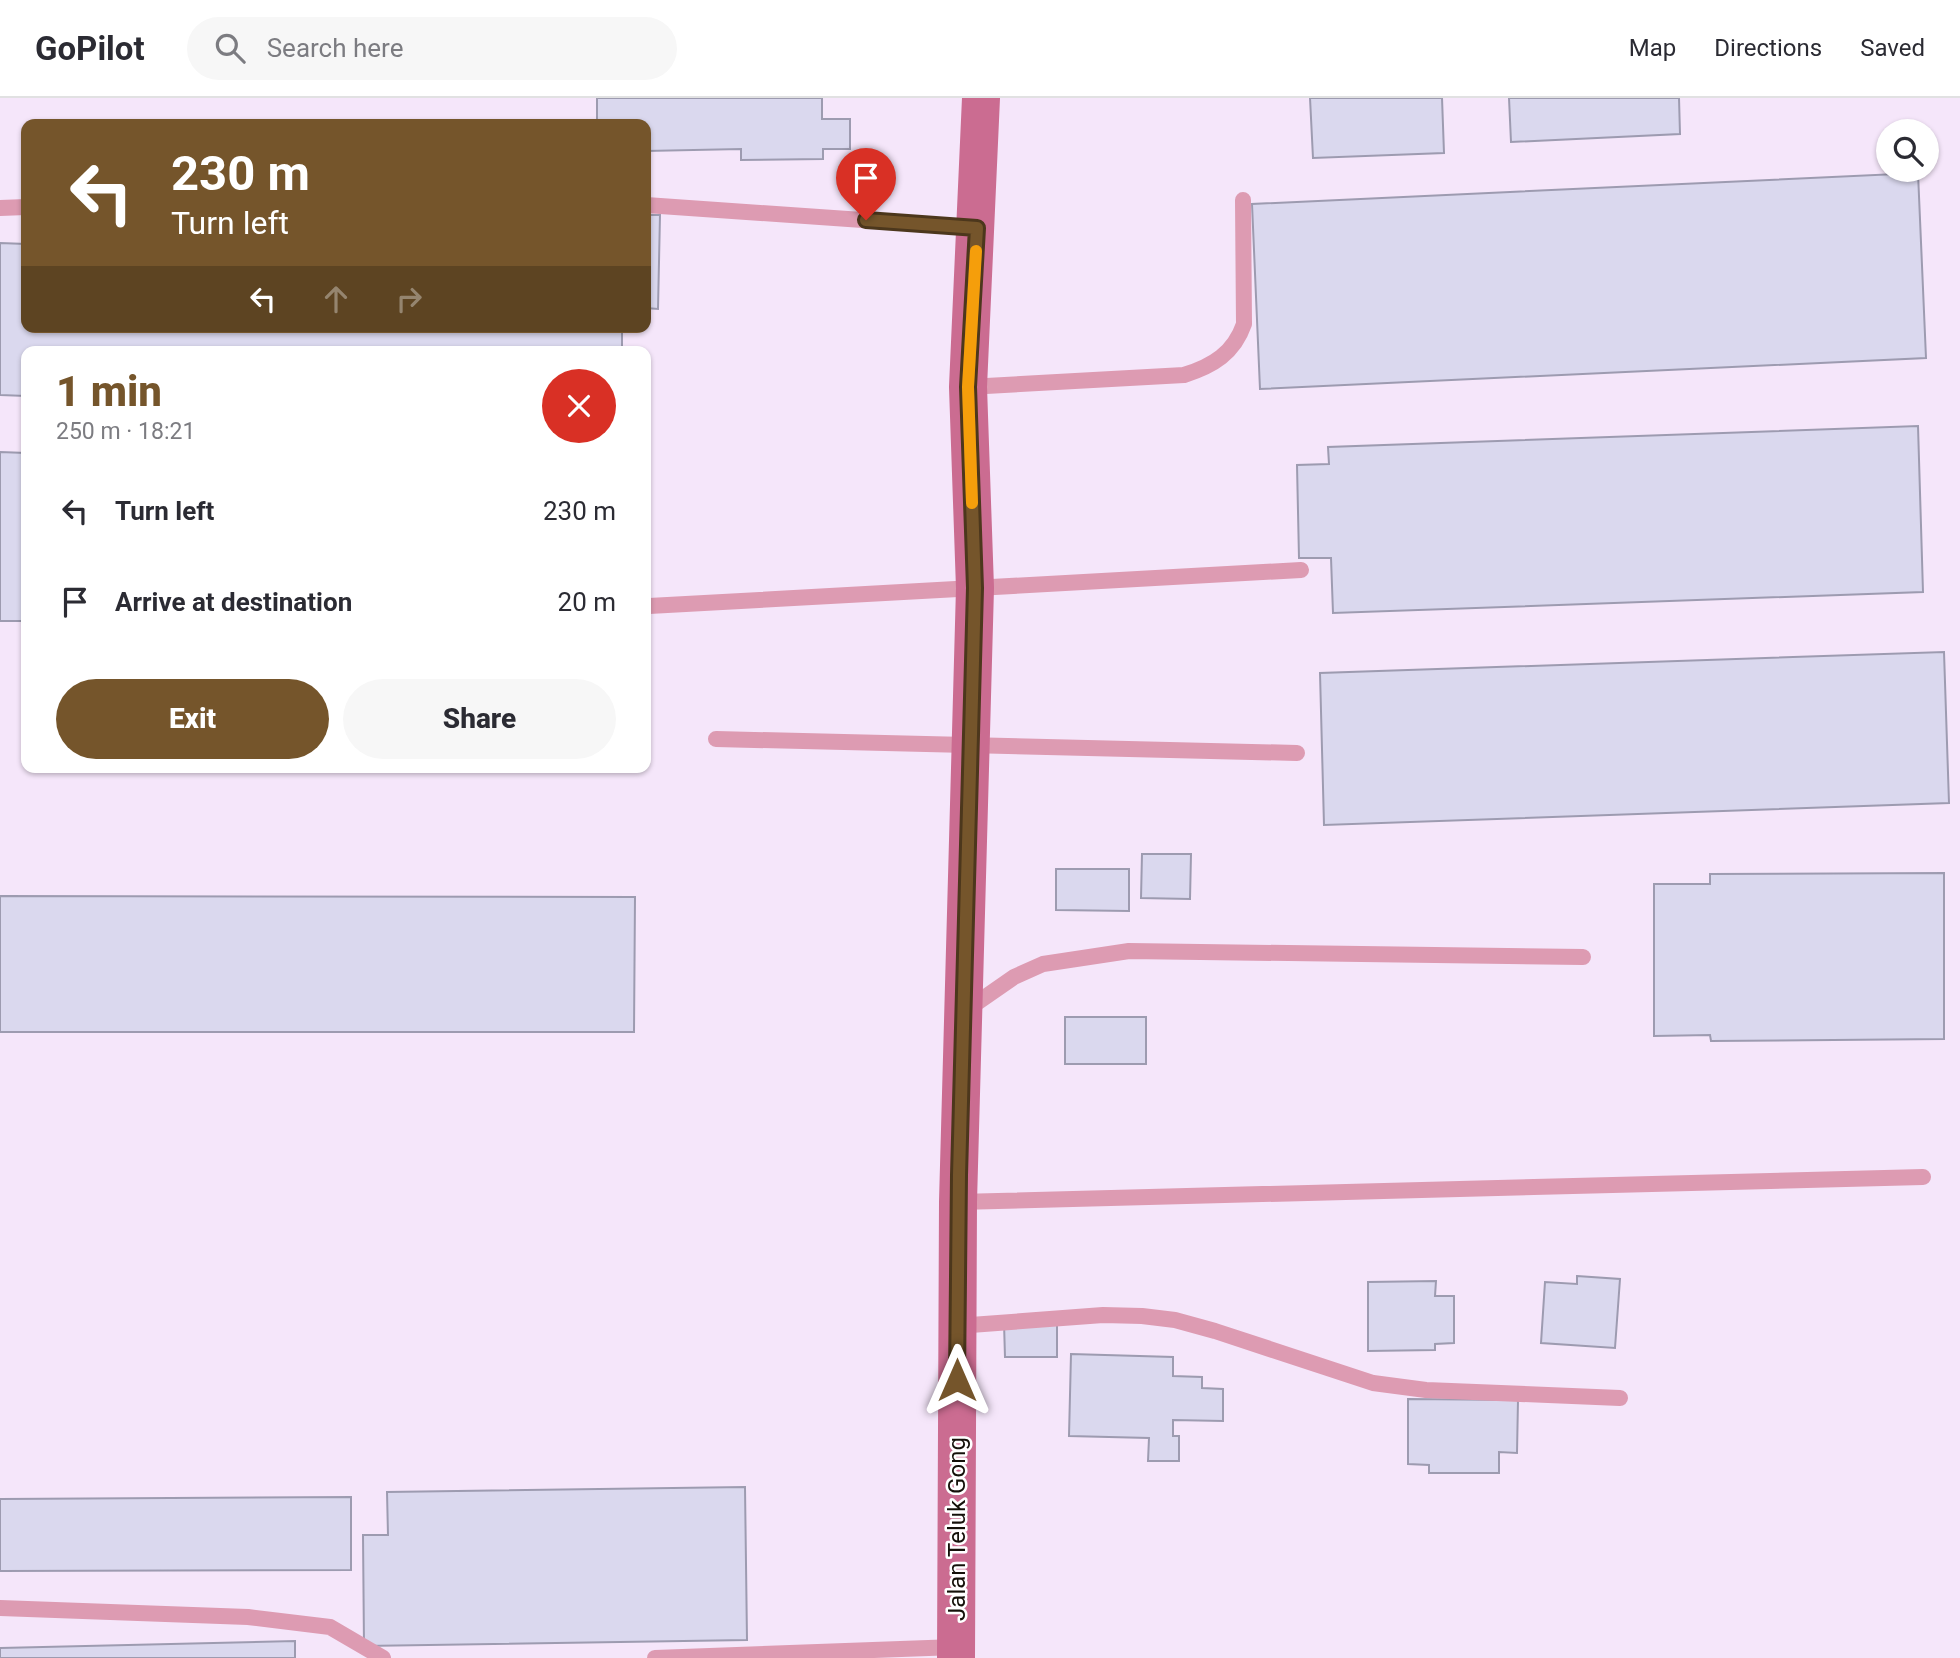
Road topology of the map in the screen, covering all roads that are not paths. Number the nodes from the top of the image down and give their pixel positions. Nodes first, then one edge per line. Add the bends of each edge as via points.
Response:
1 (981, 98) edge
2 (1243, 200) dead end
3 (651, 205) edge
4 (21, 207) edge
5 (0, 208) edge
6 (977, 228) junction
7 (968, 387) junction
8 (1301, 570) dead end
9 (975, 588) junction
10 (651, 606) edge
11 (716, 739) dead end
12 (969, 745) junction
13 (1297, 753) dead end
14 (1583, 957) dead end
15 (962, 1013) junction
16 (1923, 1177) dead end
17 (958, 1202) junction
18 (957, 1326) junction
19 (1620, 1398) dead end
20 (0, 1608) edge
21 (956, 1652) edge
22 (383, 1658) edge
23 (655, 1658) edge

1 - 6 street, Jalan Teluk Gong
2 - 7 lane via 1244,324 1238,340 1207,368 1184,375
3 - 6 lane
4 - 5 lane
6 - 7 street, Jalan Teluk Gong
7 - 9 street, Jalan Teluk Gong
8 - 9 lane
9 - 10 lane
9 - 12 street, Jalan Teluk Gong
11 - 12 lane
12 - 13 lane
12 - 15 street, Jalan Teluk Gong
14 - 15 lane via 1129,951 1043,964 1014,977
15 - 17 street, Jalan Teluk Gong
16 - 17 lane
17 - 18 street, Jalan Teluk Gong
18 - 19 lane via 1142,1316 1215,1331 1373,1383 1426,1390
18 - 21 street, Jalan Teluk Gong
20 - 22 lane via 248,1617 330,1627
21 - 23 lane

